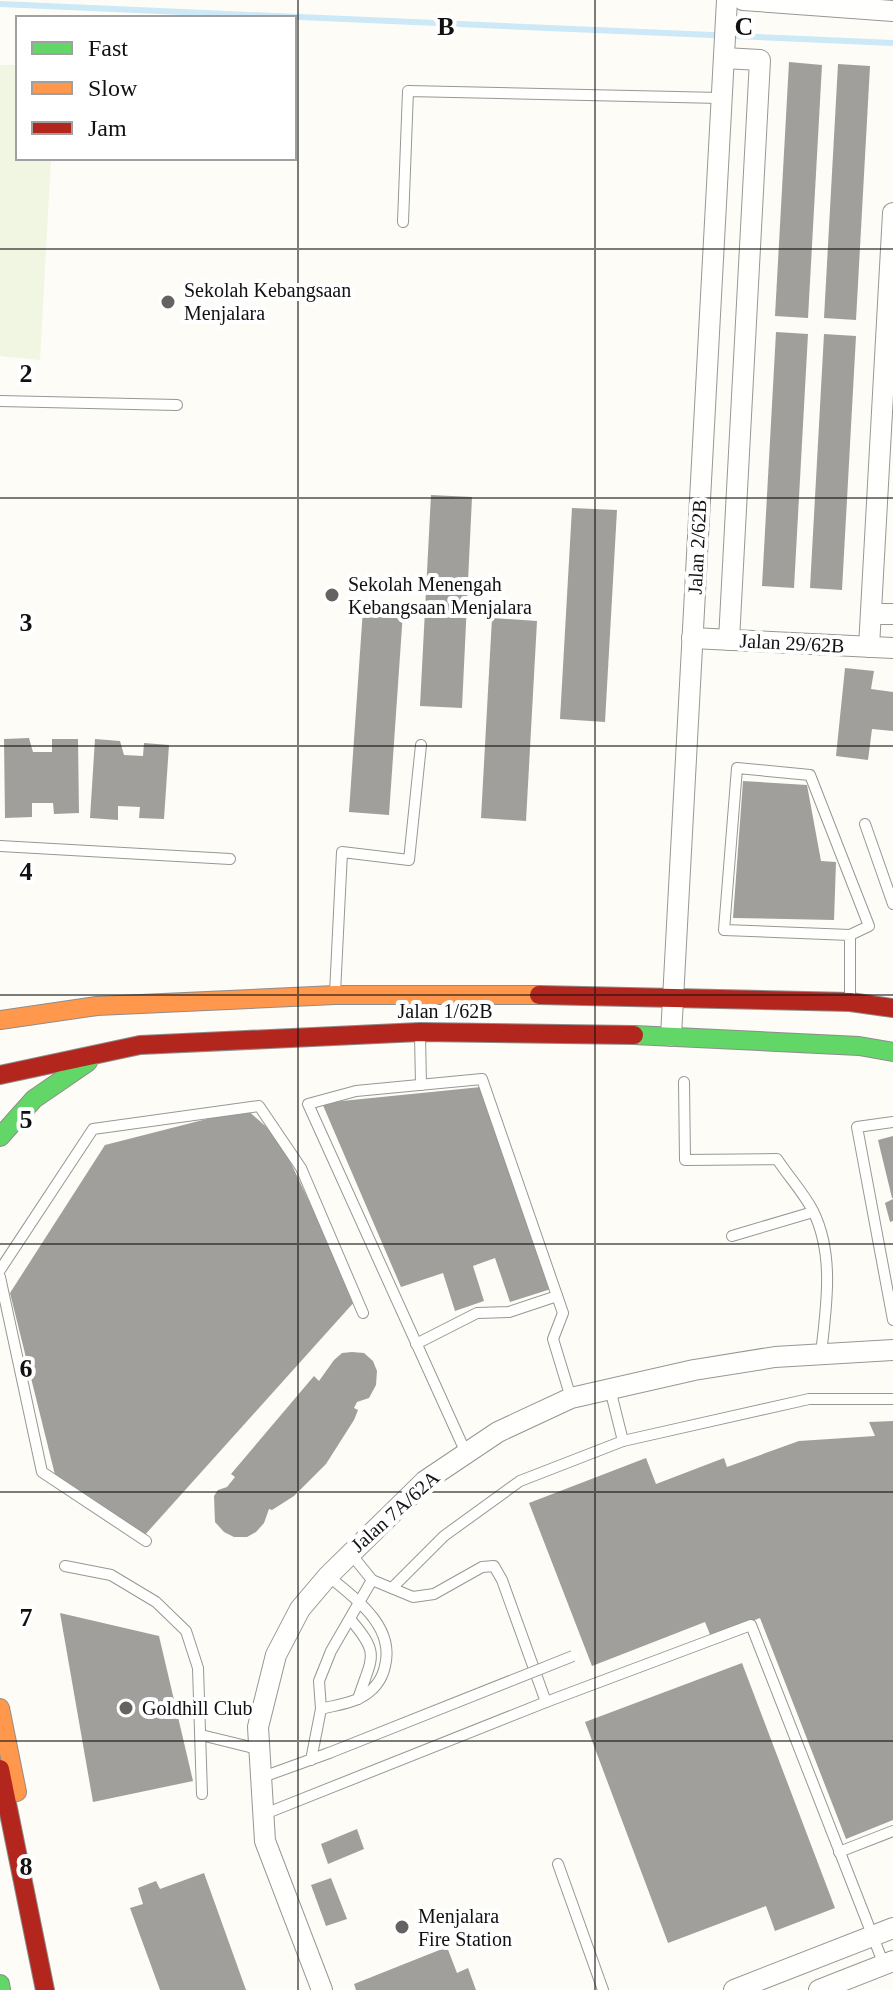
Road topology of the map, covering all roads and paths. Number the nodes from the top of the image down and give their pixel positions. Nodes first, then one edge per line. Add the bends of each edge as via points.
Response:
1 (727, 0) edge
2 (743, 0) edge
3 (893, 11) edge
4 (724, 58) junction
5 (721, 98) junction
6 (893, 213) edge
7 (403, 222) dead end
8 (890, 331) edge
9 (0, 401) edge
10 (177, 405) dead end
11 (886, 474) edge
12 (871, 614) junction
13 (893, 614) edge
14 (692, 638) junction
15 (729, 640) junction
16 (869, 647) junction
17 (893, 648) edge
18 (421, 745) dead end
19 (865, 824) dead end
20 (0, 846) edge
21 (230, 859) dead end
22 (893, 904) edge
23 (850, 935) junction
24 (335, 995) junction
25 (673, 997) junction
26 (20, 999) dead end
27 (850, 1002) junction
28 (97, 1006) junction
29 (893, 1008) edge
30 (0, 1020) edge
31 (420, 1032) junction
32 (671, 1036) junction
33 (115, 1049) junction
34 (893, 1052) edge
35 (0, 1075) edge
36 (684, 1082) dead end
37 (421, 1085) junction
38 (893, 1122) edge
39 (0, 1137) edge
40 (813, 1212) junction
41 (732, 1236) dead end
42 (0, 1270) edge
43 (0, 1277) edge
44 (557, 1296) junction
45 (363, 1313) dead end
46 (893, 1320) edge
47 (416, 1344) junction
48 (893, 1350) edge
49 (821, 1354) junction
50 (610, 1388) junction
51 (571, 1398) junction
52 (893, 1399) edge
53 (623, 1441) junction
54 (466, 1453) junction
55 (146, 1541) dead end
56 (350, 1552) junction
57 (65, 1566) dead end
58 (328, 1576) junction
59 (372, 1580) junction
60 (392, 1588) junction
61 (359, 1602) junction
62 (350, 1619) junction
63 (573, 1656) dead end
64 (358, 1699) junction
65 (546, 1702) junction
66 (0, 1708) edge
67 (321, 1709) junction
68 (201, 1735) junction
69 (258, 1749) junction
70 (311, 1760) junction
71 (0, 1769) edge
72 (260, 1778) junction
73 (202, 1794) dead end
74 (262, 1815) junction
75 (893, 1831) edge
76 (839, 1852) junction
77 (558, 1864) dead end
78 (893, 1928) edge
79 (872, 1936) junction
80 (805, 1962) junction
81 (888, 1963) edge
82 (45, 1990) edge
83 (58, 1990) edge
84 (322, 1990) edge
85 (603, 1990) edge
86 (734, 1990) edge
87 (816, 1990) edge

1 - 4 street, Jalan 2/62B
2 - 3 street
4 - 5 street, Jalan 2/62B
4 - 15 street via 760,60
5 - 7 lane via 408,91
5 - 14 street, Jalan 2/62B
6 - 8 street
8 - 11 street
9 - 10 lane
11 - 12 street
12 - 13 street
12 - 16 street
14 - 15 street, Jalan 29/62B
14 - 25 street, Jalan 2/62B
15 - 16 street, Jalan 29/62B
16 - 17 street, Jalan 29/62B
18 - 24 lane via 409,860 342,852
19 - 22 lane
20 - 21 lane
23 - 23 lane via 724,930 737,768 810,775 869,926
23 - 27 lane
24 - 25 main road, Jalan 1/62B
24 - 28 main road, Jalan 1/62B
25 - 27 main road, Jalan 1/62B
25 - 32 street, Jalan 2/62B
26 - 28 main road
27 - 29 main road, Jalan 1/62B
28 - 30 main road, Jalan 1/62B
31 - 32 main road, Jalan 1/62B
31 - 33 main road, Jalan 1/62B
31 - 37 lane
32 - 34 main road, Jalan 1/62B
33 - 35 main road, Jalan 1/62B
33 - 39 main road via 53,1084
36 - 40 lane via 685,1160 777,1159
37 - 44 lane via 482,1079
37 - 47 lane via 356,1091 308,1104
38 - 46 lane via 857,1127
40 - 41 lane
40 - 49 lane via 827,1258
42 - 45 lane via 93,1129 259,1106 301,1168
43 - 55 lane via 42,1472
44 - 47 lane via 509,1312 477,1313
44 - 51 lane via 563,1313 553,1339
47 - 54 lane
48 - 49 street, Jalan 7A/62A
49 - 50 street, Jalan 7A/62A via 694,1370
50 - 51 street, Jalan 7A/62A
50 - 53 lane
51 - 54 street, Jalan 7A/62A
52 - 53 lane via 809,1399
53 - 60 lane via 520,1481 444,1536
54 - 56 street, Jalan 7A/62A via 425,1481
56 - 58 street, Jalan 7A/62A
56 - 59 lane
57 - 68 lane via 111,1575 156,1602 186,1631 198,1668
58 - 61 lane
58 - 69 street, Jalan 7A/62A via 300,1609 276,1655 258,1727
59 - 60 lane
59 - 61 lane
60 - 65 lane via 413,1597 434,1594 482,1567 494,1566
61 - 62 lane
61 - 64 lane via 382,1628 388,1654 382,1680
62 - 64 lane via 370,1643 372,1657
62 - 67 lane via 319,1681
63 - 70 lane, bridge
64 - 67 lane
65 - 74 lane
65 - 76 lane via 751,1625
66 - 83 main road
67 - 70 lane
68 - 69 lane
68 - 73 lane
69 - 72 street, Jalan 7A/62A
70 - 72 lane
71 - 82 main road
72 - 74 street, Jalan 7A/62A
74 - 84 street, Jalan 7A/62A via 265,1841
75 - 76 lane
76 - 79 lane
77 - 85 lane
78 - 79 street
79 - 80 street
79 - 81 lane
80 - 86 street
80 - 87 street
81 - 87 street

